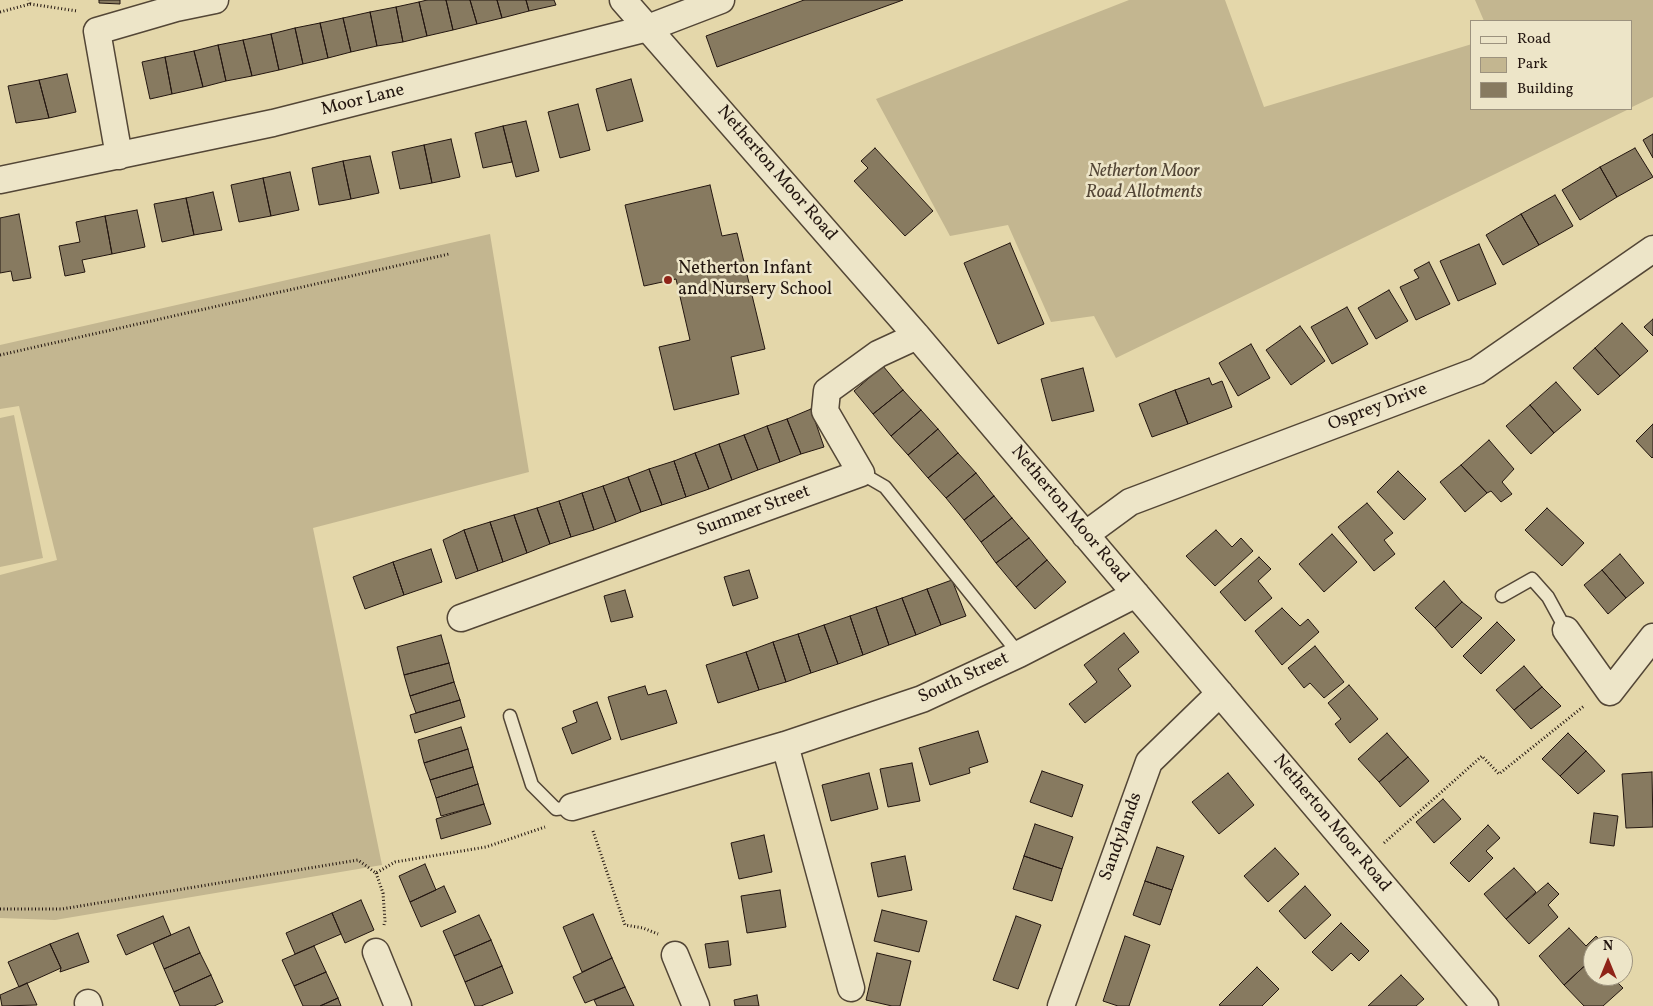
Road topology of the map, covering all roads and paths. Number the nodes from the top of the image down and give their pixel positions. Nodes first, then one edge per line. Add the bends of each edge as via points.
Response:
1 (215, 0) edge
2 (623, 0) edge
3 (721, 0) edge
4 (30, 2) edge
5 (175, 4) edge
6 (0, 12) edge
7 (648, 28) junction
8 (97, 31) junction
9 (119, 156) junction
10 (0, 180) edge
11 (1653, 249) edge
12 (449, 254) dead end
13 (917, 336) junction
14 (0, 355) edge
15 (861, 473) junction
16 (1085, 535) junction
17 (1136, 594) junction
18 (1502, 596) dead end
19 (461, 618) dead end
20 (1566, 630) joint
21 (1653, 637) edge
22 (1019, 654) junction
23 (1607, 688) junction
24 (1220, 693) junction
25 (510, 716) dead end
26 (785, 745) junction
27 (574, 806) junction
28 (1363, 862) junction
29 (376, 873) junction
30 (0, 909) edge
31 (376, 952) joint
32 (675, 955) joint
33 (852, 988) dead end
34 (398, 1006) edge
35 (696, 1006) edge
36 (1061, 1006) edge
37 (1485, 1006) edge

1 - 5 street
2 - 7 street, Netherton Moor Road
3 - 7 street, Moor Lane
4 - 6 path
4 - 8 path via 93,13
5 - 8 street
7 - 9 street, Moor Lane via 273,124
7 - 13 street, Netherton Moor Road
8 - 9 street
9 - 10 street, Moor Lane
11 - 16 street, Osprey Drive via 1477,371 1130,502
12 - 14 path
13 - 15 street via 878,354 827,392 825,411
13 - 16 street, Netherton Moor Road
15 - 19 street, Summer Street
15 - 22 lane via 886,487
16 - 17 street, Netherton Moor Road
17 - 22 street, South Street
17 - 24 street, Netherton Moor Road
18 - 20 lane via 1532,579 1548,597
20 - 23 street
21 - 23 street via 1610,692
22 - 26 street, South Street via 922,700
23 - 28 path via 1499,774 1482,756
24 - 28 street, Netherton Moor Road
24 - 36 street, Sandylands via 1149,762
25 - 27 lane via 532,785 556,808
26 - 27 street, South Street
26 - 33 street
27 - 29 path via 562,821 486,847 395,862
27 - 32 path via 625,925 661,935
28 - 37 street, Netherton Moor Road
29 - 30 path via 358,860 62,909
29 - 31 path via 383,893 385,921
31 - 34 street
32 - 35 street

